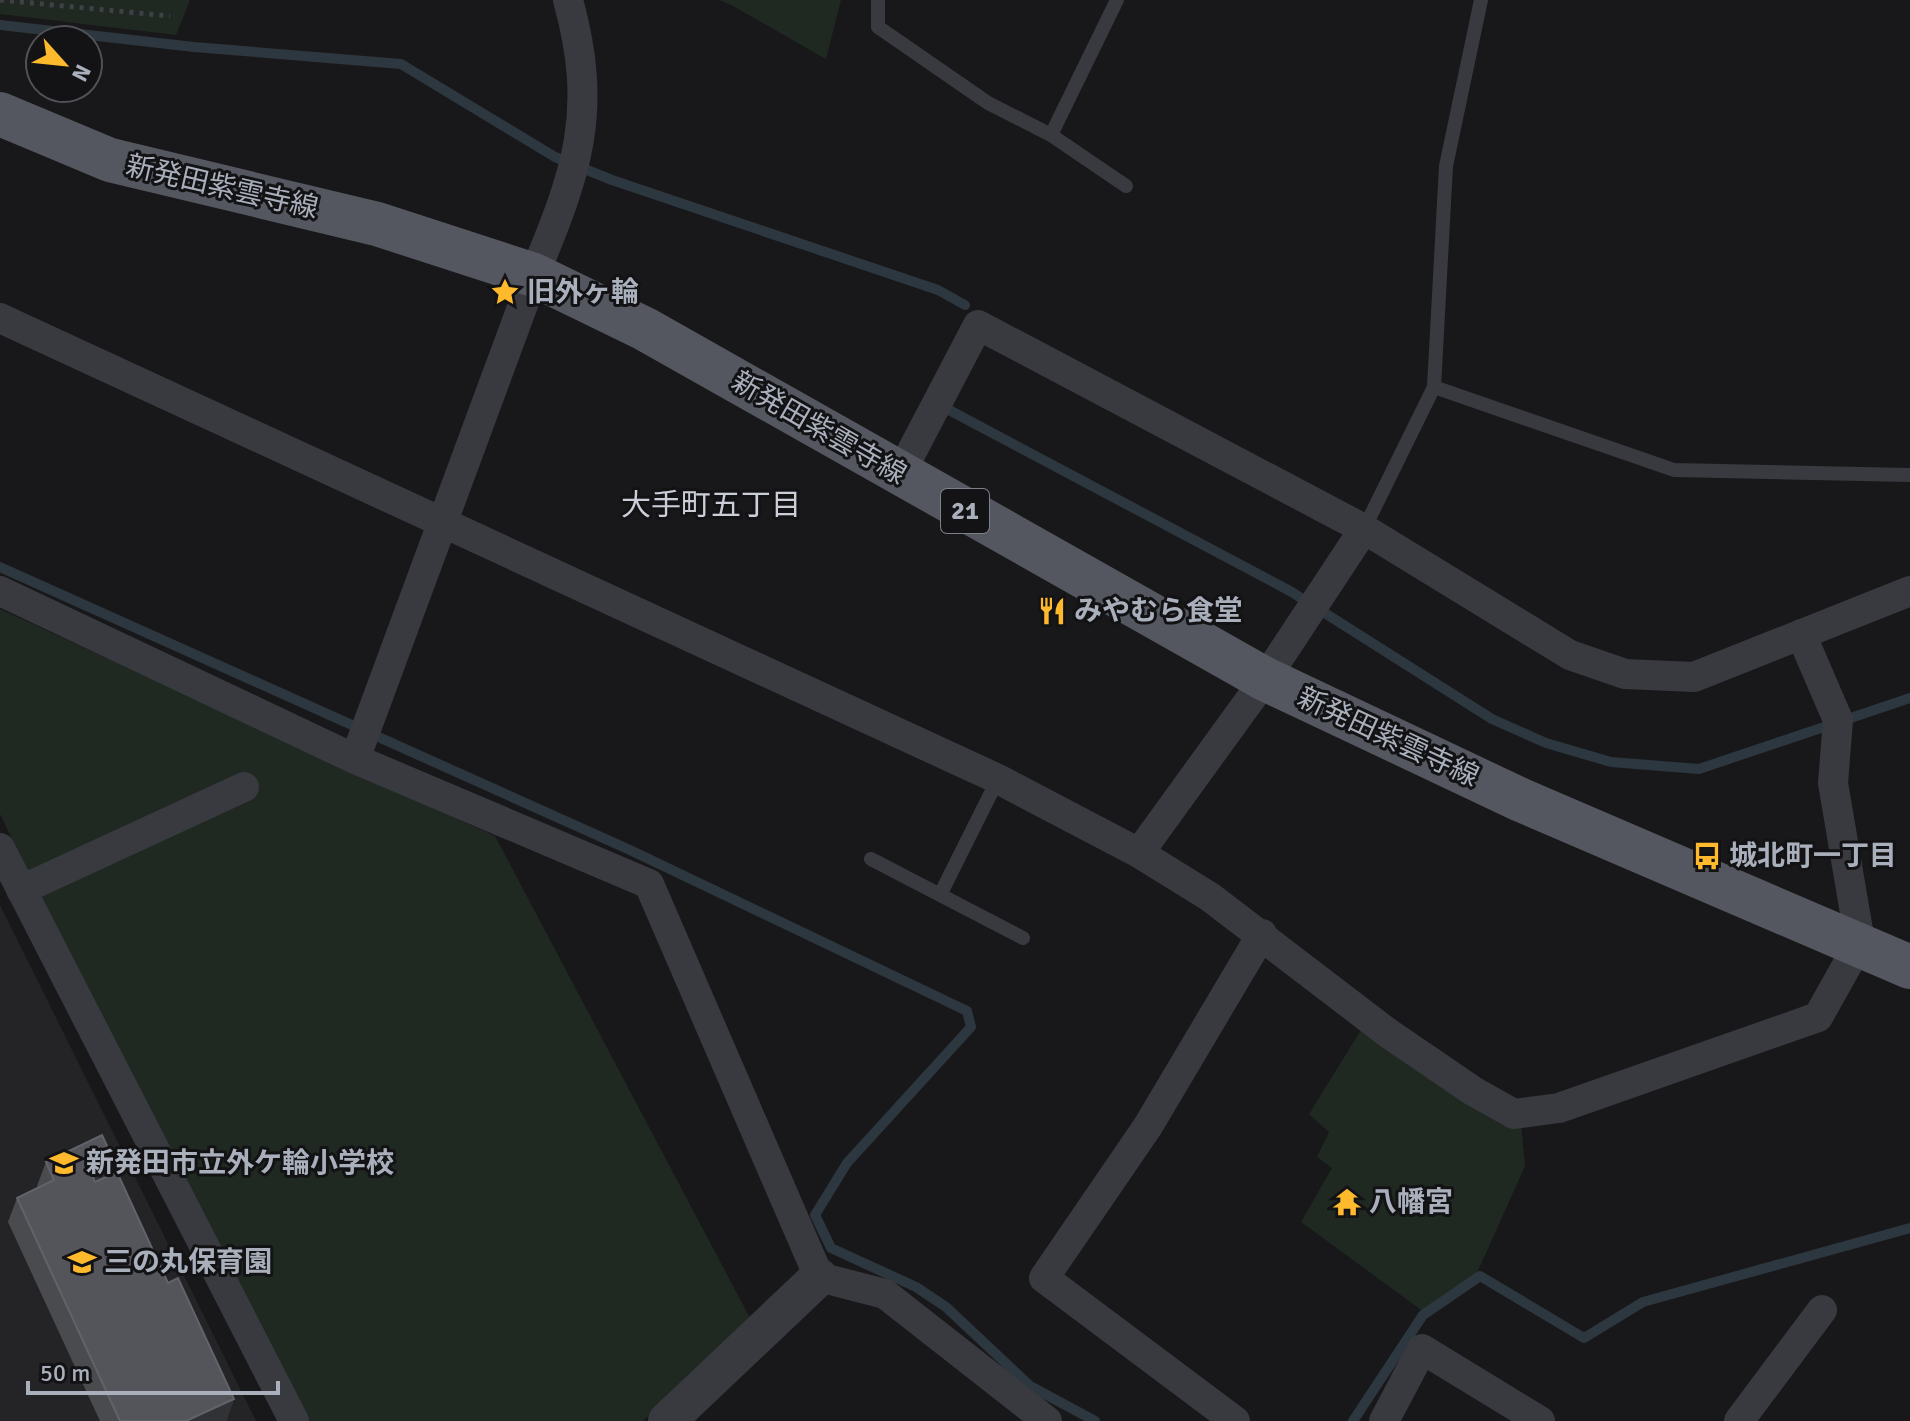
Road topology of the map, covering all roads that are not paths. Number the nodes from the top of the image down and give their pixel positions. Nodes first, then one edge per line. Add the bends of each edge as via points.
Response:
1 (568, 0) edge
2 (878, 0) edge
3 (1117, 0) edge
4 (1481, 0) edge
5 (0, 114) edge
6 (1051, 135) junction
7 (1126, 186) dead end
8 (534, 275) junction
9 (0, 318) edge
10 (1434, 387) junction
11 (900, 474) junction
12 (1910, 475) edge
13 (443, 522) junction
14 (1364, 529) junction
15 (0, 591) edge
16 (1910, 591) edge
17 (1801, 634) junction
18 (1265, 679) junction
19 (355, 759) junction
20 (998, 779) junction
21 (244, 787) dead end
22 (0, 848) edge
23 (1139, 853) junction
24 (871, 859) dead end
25 (21, 890) junction
26 (940, 895) junction
27 (1262, 934) junction
28 (1023, 938) dead end
29 (1860, 942) junction
30 (1910, 967) edge
31 (819, 1277) junction
32 (1822, 1310) dead end
33 (294, 1421) edge
34 (667, 1421) edge
35 (1047, 1421) edge
36 (1235, 1421) edge
37 (1384, 1421) edge
38 (1540, 1421) edge
39 (1739, 1421) edge

1 - 8 street via 579,39 583,131 561,210
2 - 6 lane via 878,27 988,103
3 - 6 lane
4 - 10 lane via 1446,166
5 - 8 main road, 新発田紫雲寺線 / 21 via 110,160 377,224
6 - 7 lane
8 - 11 main road, 新発田紫雲寺線 / 21 via 645,329
8 - 13 street
9 - 13 street
10 - 12 lane via 1674,470
10 - 14 lane
11 - 14 street via 978,325
11 - 18 main road, 新発田紫雲寺線 / 21
13 - 19 street
13 - 20 street
14 - 17 street via 1570,655 1625,674 1694,677
14 - 18 street
15 - 19 street
16 - 17 street
17 - 29 street via 1838,720 1833,783
18 - 23 street
18 - 29 main road, 新発田紫雲寺線 / 21 via 1521,800
19 - 31 street via 649,884
20 - 23 street
20 - 26 lane
21 - 25 street
22 - 25 street
23 - 27 street
24 - 26 lane
25 - 33 street
26 - 28 lane
27 - 29 street via 1388,1033 1514,1114 1559,1108 1818,1017
27 - 36 street via 1148,1126 1044,1278
29 - 30 main road, 新発田紫雲寺線 / 21
31 - 34 street
31 - 35 street via 885,1294
32 - 39 street
37 - 38 street via 1422,1349

